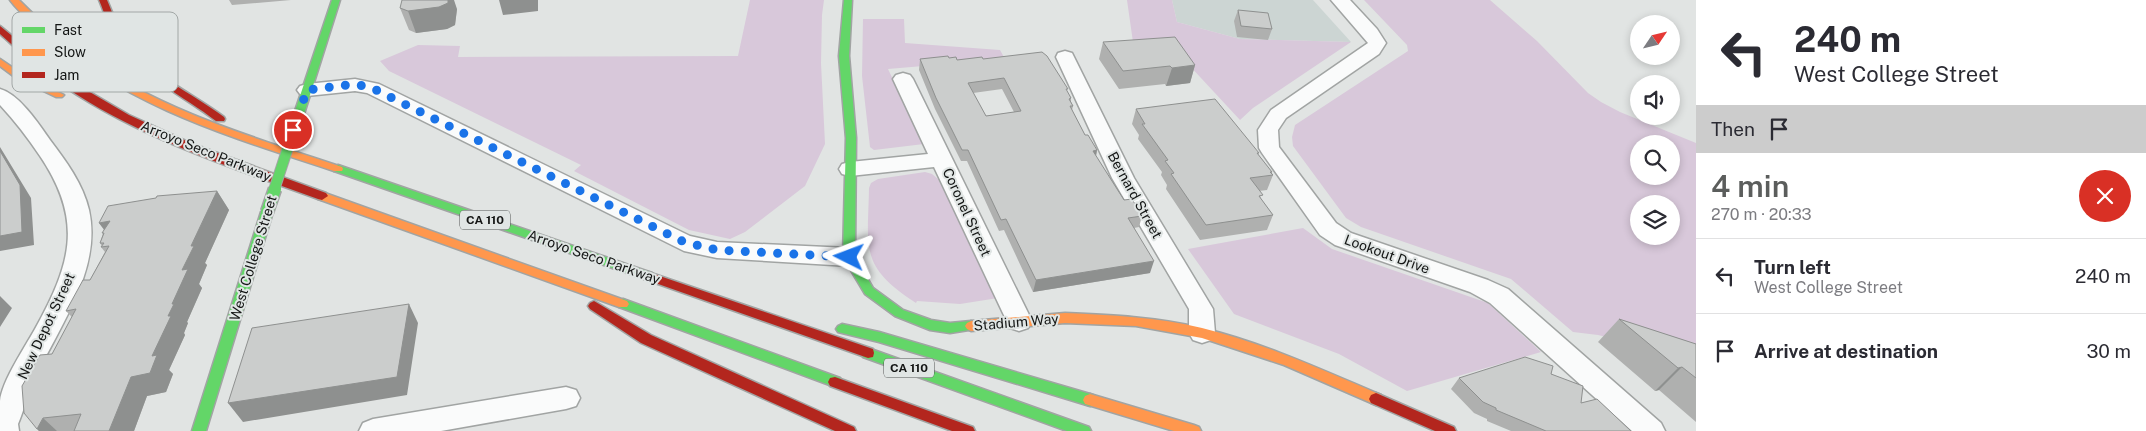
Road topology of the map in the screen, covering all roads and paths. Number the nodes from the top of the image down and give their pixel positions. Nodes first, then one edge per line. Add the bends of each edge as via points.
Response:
1 (14, 0) edge
2 (103, 0) edge
3 (336, 0) edge
4 (848, 0) edge
5 (1340, 0) edge
6 (26, 12) edge
7 (107, 12) edge
8 (0, 29) edge
9 (12, 40) edge
10 (1065, 57) dead end
11 (0, 62) edge
12 (12, 71) edge
13 (903, 79) dead end
14 (178, 88) edge
15 (307, 90) junction
16 (52, 92) edge
17 (79, 92) edge
18 (134, 92) edge
19 (0, 95) edge
20 (104, 108) junction
21 (237, 135) junction
22 (942, 159) junction
23 (850, 169) junction
24 (849, 257) junction
25 (548, 277) junction
26 (733, 305) junction
27 (1019, 321) junction
28 (1202, 333) junction
29 (11, 379) edge
30 (566, 398) dead end
31 (5, 431) edge
32 (199, 431) edge
33 (374, 431) edge
34 (849, 431) edge
35 (968, 431) edge
36 (1084, 431) edge
37 (1194, 431) edge
38 (1449, 431) edge
39 (1651, 431) edge

1 - 6 main road, Arroyo Seco Parkway / CA 110
2 - 7 main road
3 - 15 main road, West College Street
4 - 23 main road via 844,56 852,138
5 - 39 street, Lookout Drive via 1377,43 1372,50 1278,114 1268,130 1269,148 1328,229 1343,239 1479,286 1499,296
8 - 9 main road, Arroyo Seco Parkway / CA 110
10 - 28 street, Bernard Street via 1123,178 1201,309
11 - 12 main road
13 - 22 street
14 - 21 main road
15 - 24 street via 355,84 372,88 684,242 717,250
15 - 32 main road, West College Street, bridge
16 - 20 main road
17 - 20 main road, Arroyo Seco Parkway / CA 110
18 - 21 main road, Arroyo Seco Parkway / CA 110
19 - 29 street, New Depot Street via 28,123 60,168 80,217 79,244 72,275
20 - 25 main road, Arroyo Seco Parkway / CA 110 via 239,166
21 - 26 main road, Arroyo Seco Parkway / CA 110
22 - 23 street, Coronel Street
22 - 27 street, Coronel Street
23 - 24 main road
24 - 27 main road, Stadium Way via 869,291 899,313 930,325 950,328
25 - 34 main road via 646,339
25 - 35 main road, Arroyo Seco Parkway / CA 110
26 - 36 main road, Arroyo Seco Parkway / CA 110
26 - 37 main road via 879,337
27 - 28 main road, Stadium Way via 1065,318 1136,321
28 - 38 main road, Stadium Way via 1288,361
29 - 31 street, New Depot Street
30 - 33 street

